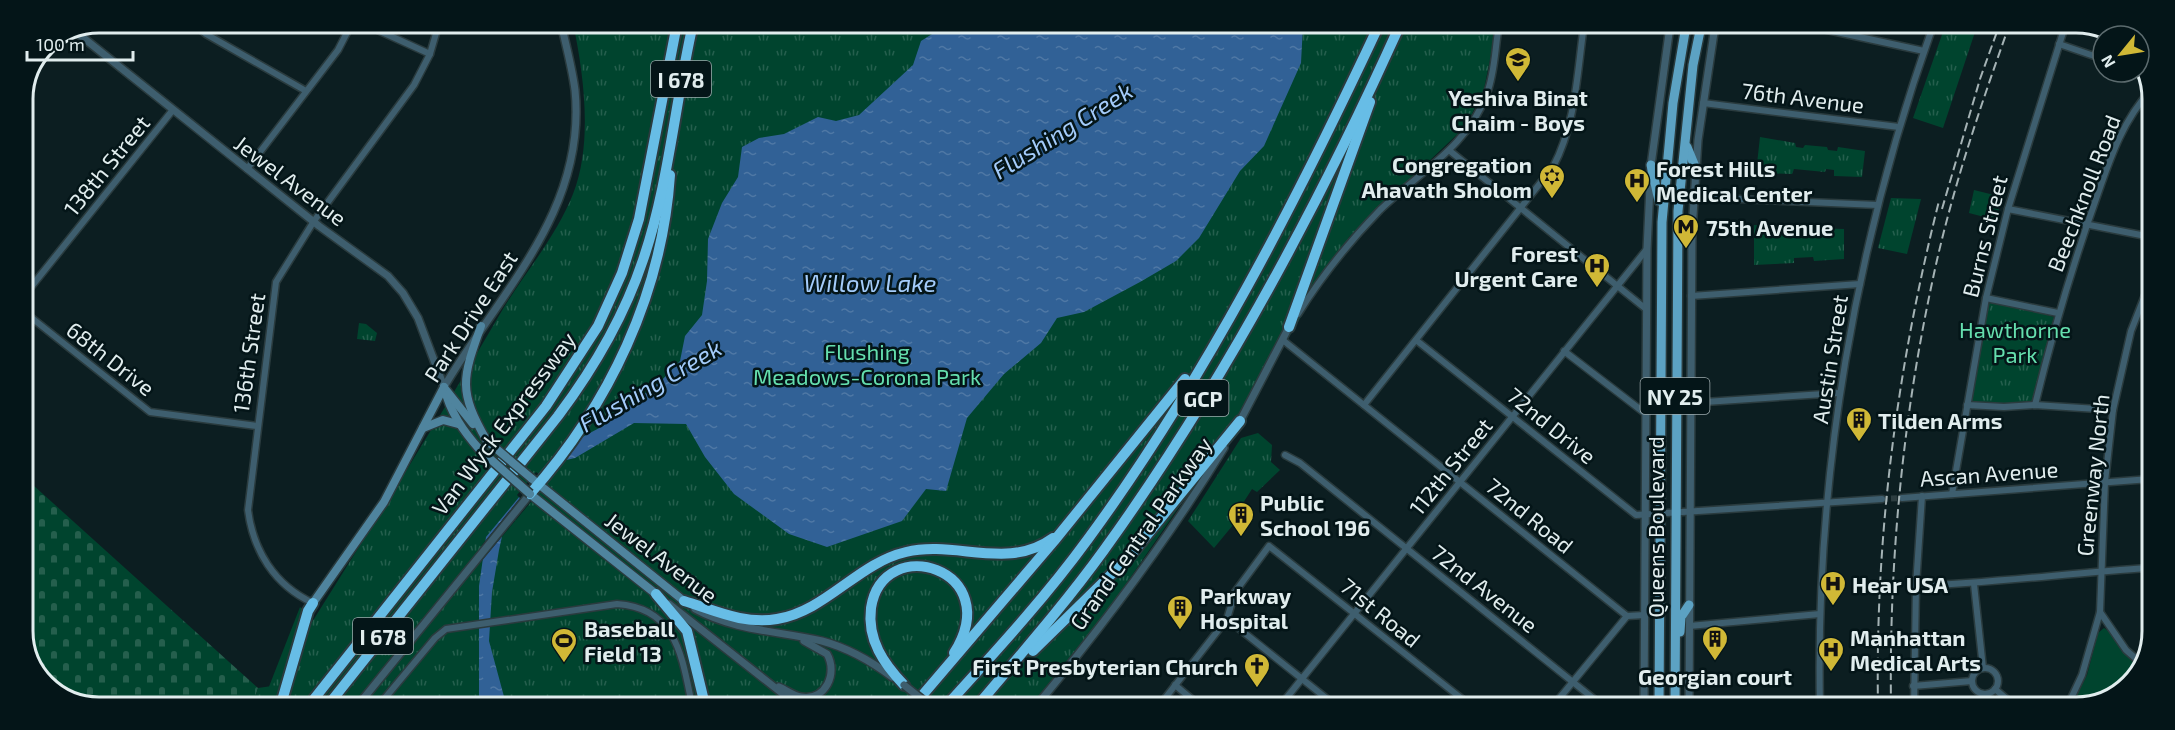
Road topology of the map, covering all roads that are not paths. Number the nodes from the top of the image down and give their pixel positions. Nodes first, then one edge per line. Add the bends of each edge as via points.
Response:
1 (205, 33) edge
2 (347, 33) edge
3 (384, 33) edge
4 (436, 33) edge
5 (564, 33) edge
6 (675, 33) edge
7 (691, 33) edge
8 (1375, 33) edge
9 (1396, 33) edge
10 (1498, 33) edge
11 (1583, 33) edge
12 (1669, 33) edge
13 (1685, 33) edge
14 (1700, 33) edge
15 (1714, 33) edge
16 (1841, 33) edge
17 (1930, 33) edge
18 (2063, 33) edge
19 (81, 36) edge
20 (2059, 44) junction
21 (1924, 51) junction
22 (430, 54) junction
23 (2091, 55) edge
24 (1380, 66) junction
25 (306, 91) junction
26 (2142, 99) edge
27 (1703, 103) junction
28 (171, 111) junction
29 (1899, 127) junction
30 (671, 135) junction
31 (1684, 139) junction
32 (1450, 151) junction
33 (1652, 165) junction
34 (247, 169) junction
35 (1696, 169) junction
36 (1694, 197) junction
37 (1878, 205) junction
38 (1521, 208) junction
39 (2008, 209) junction
40 (314, 221) junction
41 (1662, 222) junction
42 (2088, 223) junction
43 (2142, 235) edge
44 (1647, 249) junction
45 (33, 284) edge
46 (1860, 284) junction
47 (1617, 285) junction
48 (1691, 296) junction
49 (1986, 298) junction
50 (2142, 303) edge
51 (1646, 309) junction
52 (2058, 314) junction
53 (33, 319) edge
54 (482, 326) junction
55 (1289, 327) junction
56 (1284, 340) junction
57 (1416, 340) junction
58 (1213, 344) junction
59 (1564, 351) junction
60 (444, 387) junction
61 (1839, 393) junction
62 (1690, 403) junction
63 (1364, 405) junction
64 (1967, 405) junction
65 (2035, 405) junction
66 (2113, 410) junction
67 (1646, 414) junction
68 (1512, 418) junction
69 (1240, 421) junction
70 (256, 426) junction
71 (460, 426) junction
72 (422, 429) junction
73 (487, 441) junction
74 (1285, 455) dead end
75 (2142, 480) edge
76 (1460, 482) junction
77 (2105, 482) junction
78 (538, 485) junction
79 (530, 494) junction
80 (1952, 494) junction
81 (1922, 496) junction
82 (1902, 498) tunnel mouth
83 (1882, 499) tunnel mouth
84 (1828, 503) junction
85 (1691, 513) junction
86 (1674, 514) junction
87 (1661, 515) junction
88 (1645, 516) junction
89 (1065, 528) junction
90 (1407, 548) junction
91 (437, 568) junction
92 (2142, 568) edge
93 (2101, 571) junction
94 (1974, 584) junction
95 (1916, 586) junction
96 (656, 594) junction
97 (684, 601) junction
98 (313, 603) junction
99 (1689, 605) junction
100 (2100, 612) junction
101 (1354, 613) junction
102 (1820, 614) junction
103 (1645, 615) junction
104 (1627, 616) junction
105 (1227, 619) junction
106 (1689, 626) junction
107 (788, 635) junction
108 (2136, 658) edge
109 (1675, 664) junction
110 (1983, 668) junction
111 (938, 676) junction
112 (1302, 679) junction
113 (1574, 681) junction
114 (1972, 681) junction
115 (768, 682) junction
116 (904, 685) junction
117 (1175, 685) junction
118 (1913, 686) junction
119 (1995, 689) junction
120 (283, 697) edge
121 (315, 697) edge
122 (335, 697) edge
123 (343, 697) edge
124 (365, 697) edge
125 (386, 697) edge
126 (690, 697) edge
127 (703, 697) edge
128 (787, 697) edge
129 (919, 697) edge
130 (921, 697) edge
131 (954, 697) edge
132 (984, 697) edge
133 (985, 697) edge
134 (1043, 697) edge
135 (1166, 697) edge
136 (1189, 697) edge
137 (1287, 697) edge
138 (1325, 697) edge
139 (1460, 697) edge
140 (1561, 697) edge
141 (1594, 697) edge
142 (1644, 697) edge
143 (1658, 697) edge
144 (1675, 697) edge
145 (1689, 697) edge
146 (1820, 697) edge
147 (1914, 697) edge
148 (2004, 697) edge
149 (2072, 697) edge

1 - 25 street
2 - 25 street
3 - 22 street
4 - 22 street, 136th Street
5 - 54 street, Park Drive East via 576,106 568,176 540,242
6 - 121 highway, Van Wyck Expressway / I 678 via 639,219 622,273 598,326 546,406
7 - 30 highway, Van Wyck Expressway / I 678
8 - 58 highway, Grand Central Parkway / GCP via 1301,185
9 - 24 highway, Grand Central Parkway / GCP
10 - 32 street, Grand Central Parkway via 1487,93 1466,132
11 - 38 street via 1567,136 1552,167
12 - 33 street, Queens Boulevard
13 - 41 main road, Queens Boulevard / NY 25 via 1673,103
14 - 31 main road, Queens Boulevard / NY 25
15 - 27 street, Queens Boulevard
16 - 21 street
17 - 21 street, Austin Street
18 - 20 street, Burns Street
19 - 28 street, Jewel Avenue
20 - 23 street
20 - 39 street, Burns Street
21 - 29 street, Austin Street
22 - 40 street, 136th Street via 414,85
24 - 55 highway via 1359,136
24 - 132 highway, Grand Central Parkway / GCP via 1276,271 1162,464 1072,592
25 - 34 street
26 - 42 street, Beechknoll Road via 2118,139
27 - 29 street, 76th Avenue
27 - 35 street, Queens Boulevard
28 - 34 street, Jewel Avenue
28 - 45 street, 138th Street
29 - 37 street, Austin Street
30 - 78 highway via 670,181 659,249 634,331 587,422
30 - 91 highway, Van Wyck Expressway / I 678 via 649,241 612,333 570,400
31 - 35 main road
31 - 86 main road, Queens Boulevard / NY 25 via 1678,211
32 - 38 street
32 - 55 street, Grand Central Parkway via 1407,185 1356,235
33 - 41 main road
33 - 44 street, Queens Boulevard
34 - 40 street, Jewel Avenue
35 - 36 street, Queens Boulevard
36 - 37 street
36 - 48 street, Queens Boulevard
37 - 46 street, Austin Street
38 - 47 street
38 - 57 street
39 - 42 street
39 - 49 street, Burns Street
40 - 60 street, Jewel Avenue via 382,271 403,293 423,327
40 - 70 street, 136th Street via 276,282
41 - 87 main road, Queens Boulevard / NY 25
42 - 43 street
42 - 52 street, Beechknoll Road
44 - 47 street, 112th Street
44 - 51 street, Queens Boulevard
46 - 48 street
46 - 61 street, Austin Street
47 - 51 street
47 - 59 street, 112th Street
48 - 62 street, Queens Boulevard
49 - 52 street
49 - 64 street, Burns Street
50 - 66 street, Greenway North via 2131,331
51 - 67 street, Queens Boulevard
52 - 65 street, Beechknoll Road
53 - 70 street, 68th Drive via 150,412
54 - 60 street, Park Drive East
54 - 73 main road via 465,383 470,411
55 - 56 street, Grand Central Parkway
56 - 63 street, 72nd Road
56 - 69 street, Grand Central Parkway
57 - 63 street
57 - 68 street, 72nd Drive
58 - 89 highway
58 - 131 highway, Grand Central Parkway / GCP via 1093,533
59 - 67 street
59 - 68 street, 112th Street
60 - 71 main road, Jewel Avenue
60 - 72 main road, Park Drive East
60 - 73 main road, Jewel Avenue
61 - 62 street
61 - 84 street, Austin Street
62 - 85 street, Queens Boulevard
63 - 76 street, 72nd Road
64 - 65 street
64 - 80 street, Burns Street
65 - 66 street
66 - 77 street, Greenway North
67 - 88 street, Queens Boulevard
68 - 76 street, 112th Street
68 - 88 street, 72nd Drive via 1636,515
69 - 133 highway via 1128,557
69 - 134 street, Grand Central Parkway via 1185,510 1124,596
70 - 98 street, 136th Street via 248,510 251,531 258,551 277,577
71 - 72 main road via 443,420
71 - 79 main road, Jewel Avenue, bridge via 480,450
72 - 98 main road, Park Drive East via 384,502
73 - 78 main road, Jewel Avenue, bridge
74 - 90 street, 72nd Avenue
75 - 77 street, Ascan Avenue
76 - 90 street, 112th Street
76 - 104 street, 72nd Road
77 - 80 street, Ascan Avenue
77 - 93 street, Greenway North
78 - 79 highway
78 - 97 main road, Jewel Avenue
79 - 96 main road, Jewel Avenue
79 - 124 street
80 - 81 street, Ascan Avenue
81 - 82 street, Ascan Avenue
81 - 95 street
83 - 84 street
84 - 85 street
84 - 102 street, Austin Street
85 - 86 street
85 - 99 street, Queens Boulevard
86 - 87 street
86 - 109 main road, Queens Boulevard / NY 25
87 - 88 street
87 - 143 main road, Queens Boulevard / NY 25
88 - 103 street, Queens Boulevard
89 - 97 highway via 1038,547 1015,554 932,549 893,556 805,609 777,619 736,618
89 - 111 highway
90 - 101 street, 112th Street
90 - 113 street, 72nd Avenue
91 - 122 highway, Van Wyck Expressway / I 678
91 - 123 highway
92 - 93 street
93 - 94 street
93 - 100 street, Greenway North
94 - 95 street
94 - 110 street
95 - 118 street
96 - 115 street, Jewel Avenue
96 - 127 highway via 687,631
97 - 107 street, Jewel Avenue via 726,623
98 - 120 highway
99 - 106 street, Queens Boulevard
99 - 109 main road via 1682,618
100 - 108 street
100 - 149 street, Greenway North
101 - 105 street, 71st Road via 1269,546 1235,592
101 - 112 street, 112th Street
101 - 139 street, 71st Road
102 - 106 street
102 - 146 street, Austin Street
103 - 104 street
103 - 142 street, Queens Boulevard
104 - 113 street
105 - 112 street
105 - 117 street
106 - 145 street, Queens Boulevard
107 - 115 street via 827,654 832,668 830,681 819,694 805,697
107 - 116 street, Jewel Avenue via 843,648
109 - 144 main road, Queens Boulevard / NY 25
110 - 114 street via 1975,672
110 - 119 street via 1996,675
111 - 116 highway via 963,634 966,601 958,585 942,571 906,567 881,584 870,617 878,651
111 - 130 highway
112 - 137 street, 112th Street
112 - 138 street
113 - 140 street
113 - 141 street, 72nd Avenue
114 - 118 street
114 - 119 street via 1984,694
115 - 128 street, Jewel Avenue
116 - 129 street, Jewel Avenue, bridge
117 - 135 street
117 - 136 street
118 - 147 street
119 - 148 street
125 - 126 street via 435,638 451,627 617,604 648,612 667,627 677,643

